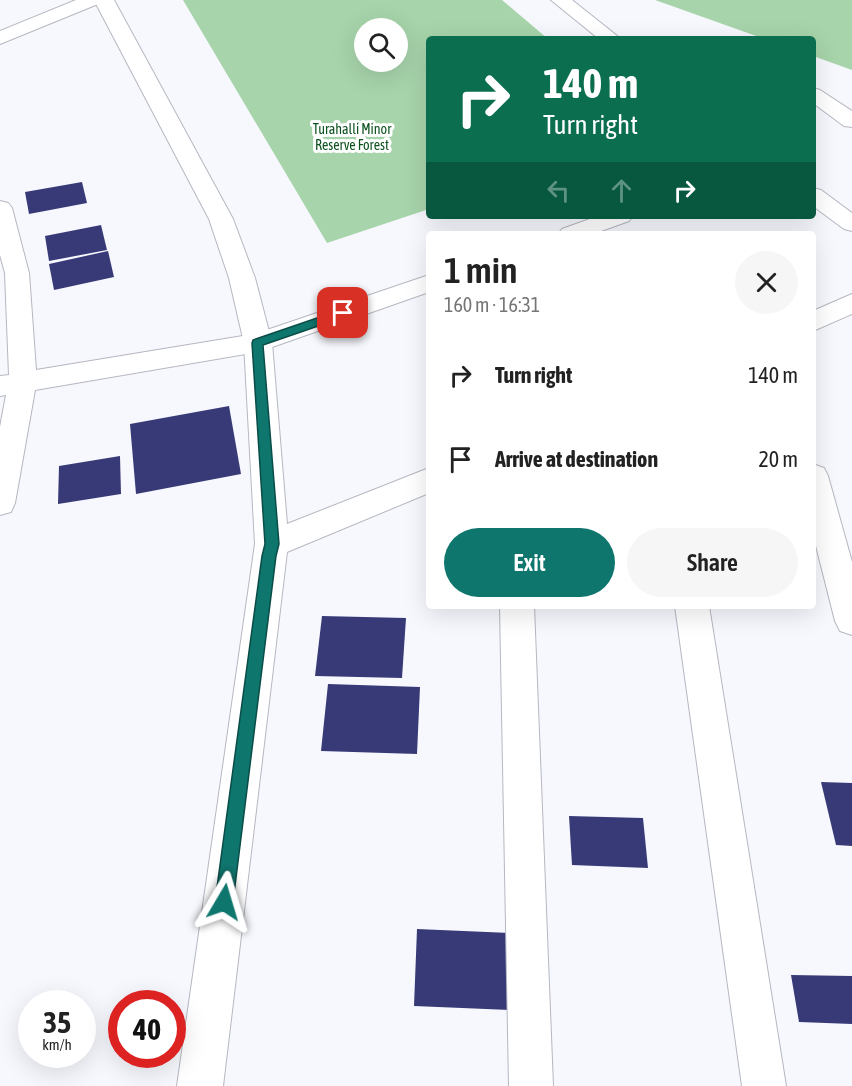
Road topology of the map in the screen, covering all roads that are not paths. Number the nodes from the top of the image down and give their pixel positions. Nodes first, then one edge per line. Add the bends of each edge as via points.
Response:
1 (92, 0) edge
2 (104, 0) edge
3 (560, 0) edge
4 (607, 36) edge
5 (0, 38) edge
6 (816, 96) edge
7 (852, 121) edge
8 (816, 197) edge
9 (0, 208) edge
10 (612, 219) edge
11 (852, 224) edge
12 (578, 231) edge
13 (426, 284) edge
14 (852, 303) edge
15 (816, 321) edge
16 (258, 343) junction
17 (11, 383) edge
18 (426, 481) edge
19 (816, 487) edge
20 (0, 502) edge
21 (272, 544) junction
22 (517, 609) edge
23 (692, 609) edge
24 (852, 621) edge
25 (200, 1086) edge
26 (531, 1086) edge
27 (764, 1086) edge

1 - 5 street
2 - 16 street via 221,219 242,278
3 - 4 street
6 - 7 street
8 - 11 street
9 - 17 street via 17,273
10 - 12 street
13 - 16 street
14 - 15 street
16 - 17 street
16 - 21 street
17 - 20 street
18 - 21 street
19 - 24 street
21 - 25 street
22 - 26 street
23 - 27 street

